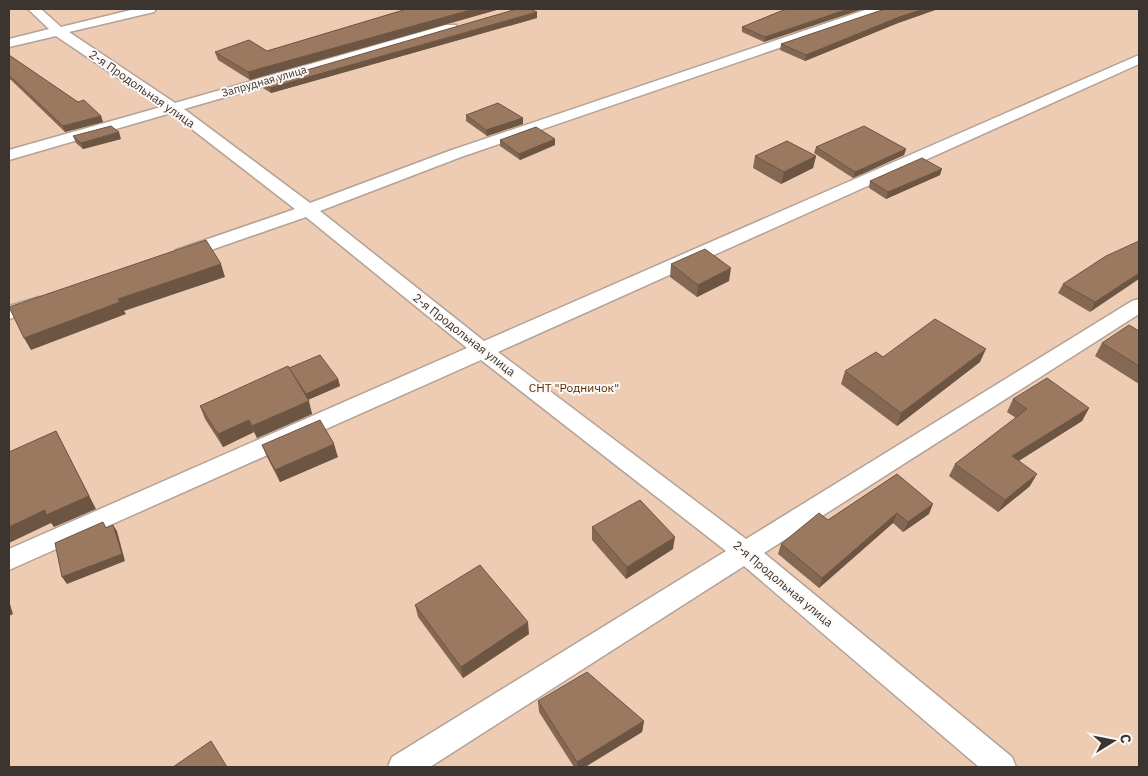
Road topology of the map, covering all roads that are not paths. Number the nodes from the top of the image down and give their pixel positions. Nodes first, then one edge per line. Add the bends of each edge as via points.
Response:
1 (34, 9) edge
2 (150, 9) edge
3 (880, 9) edge
4 (462, 25) edge
5 (58, 31) junction
6 (9, 43) edge
7 (1139, 59) edge
8 (172, 107) junction
9 (9, 155) edge
10 (308, 210) junction
11 (168, 259) edge
12 (56, 297) edge
13 (1139, 305) edge
14 (9, 313) edge
15 (482, 350) junction
16 (745, 552) junction
17 (9, 560) edge
18 (402, 767) edge
19 (1001, 767) edge

1 - 5 lane, 2-я Продольная улица
2 - 5 lane
3 - 10 lane via 455,154
4 - 8 lane, Запрудная улица
5 - 6 lane
5 - 8 lane, 2-я Продольная улица
7 - 15 lane
8 - 9 lane, Запрудная улица
8 - 10 lane, 2-я Продольная улица
10 - 11 lane
10 - 15 lane, 2-я Продольная улица
12 - 14 lane
13 - 16 lane
15 - 16 lane, 2-я Продольная улица
15 - 17 lane
16 - 18 lane
16 - 19 lane, 2-я Продольная улица

